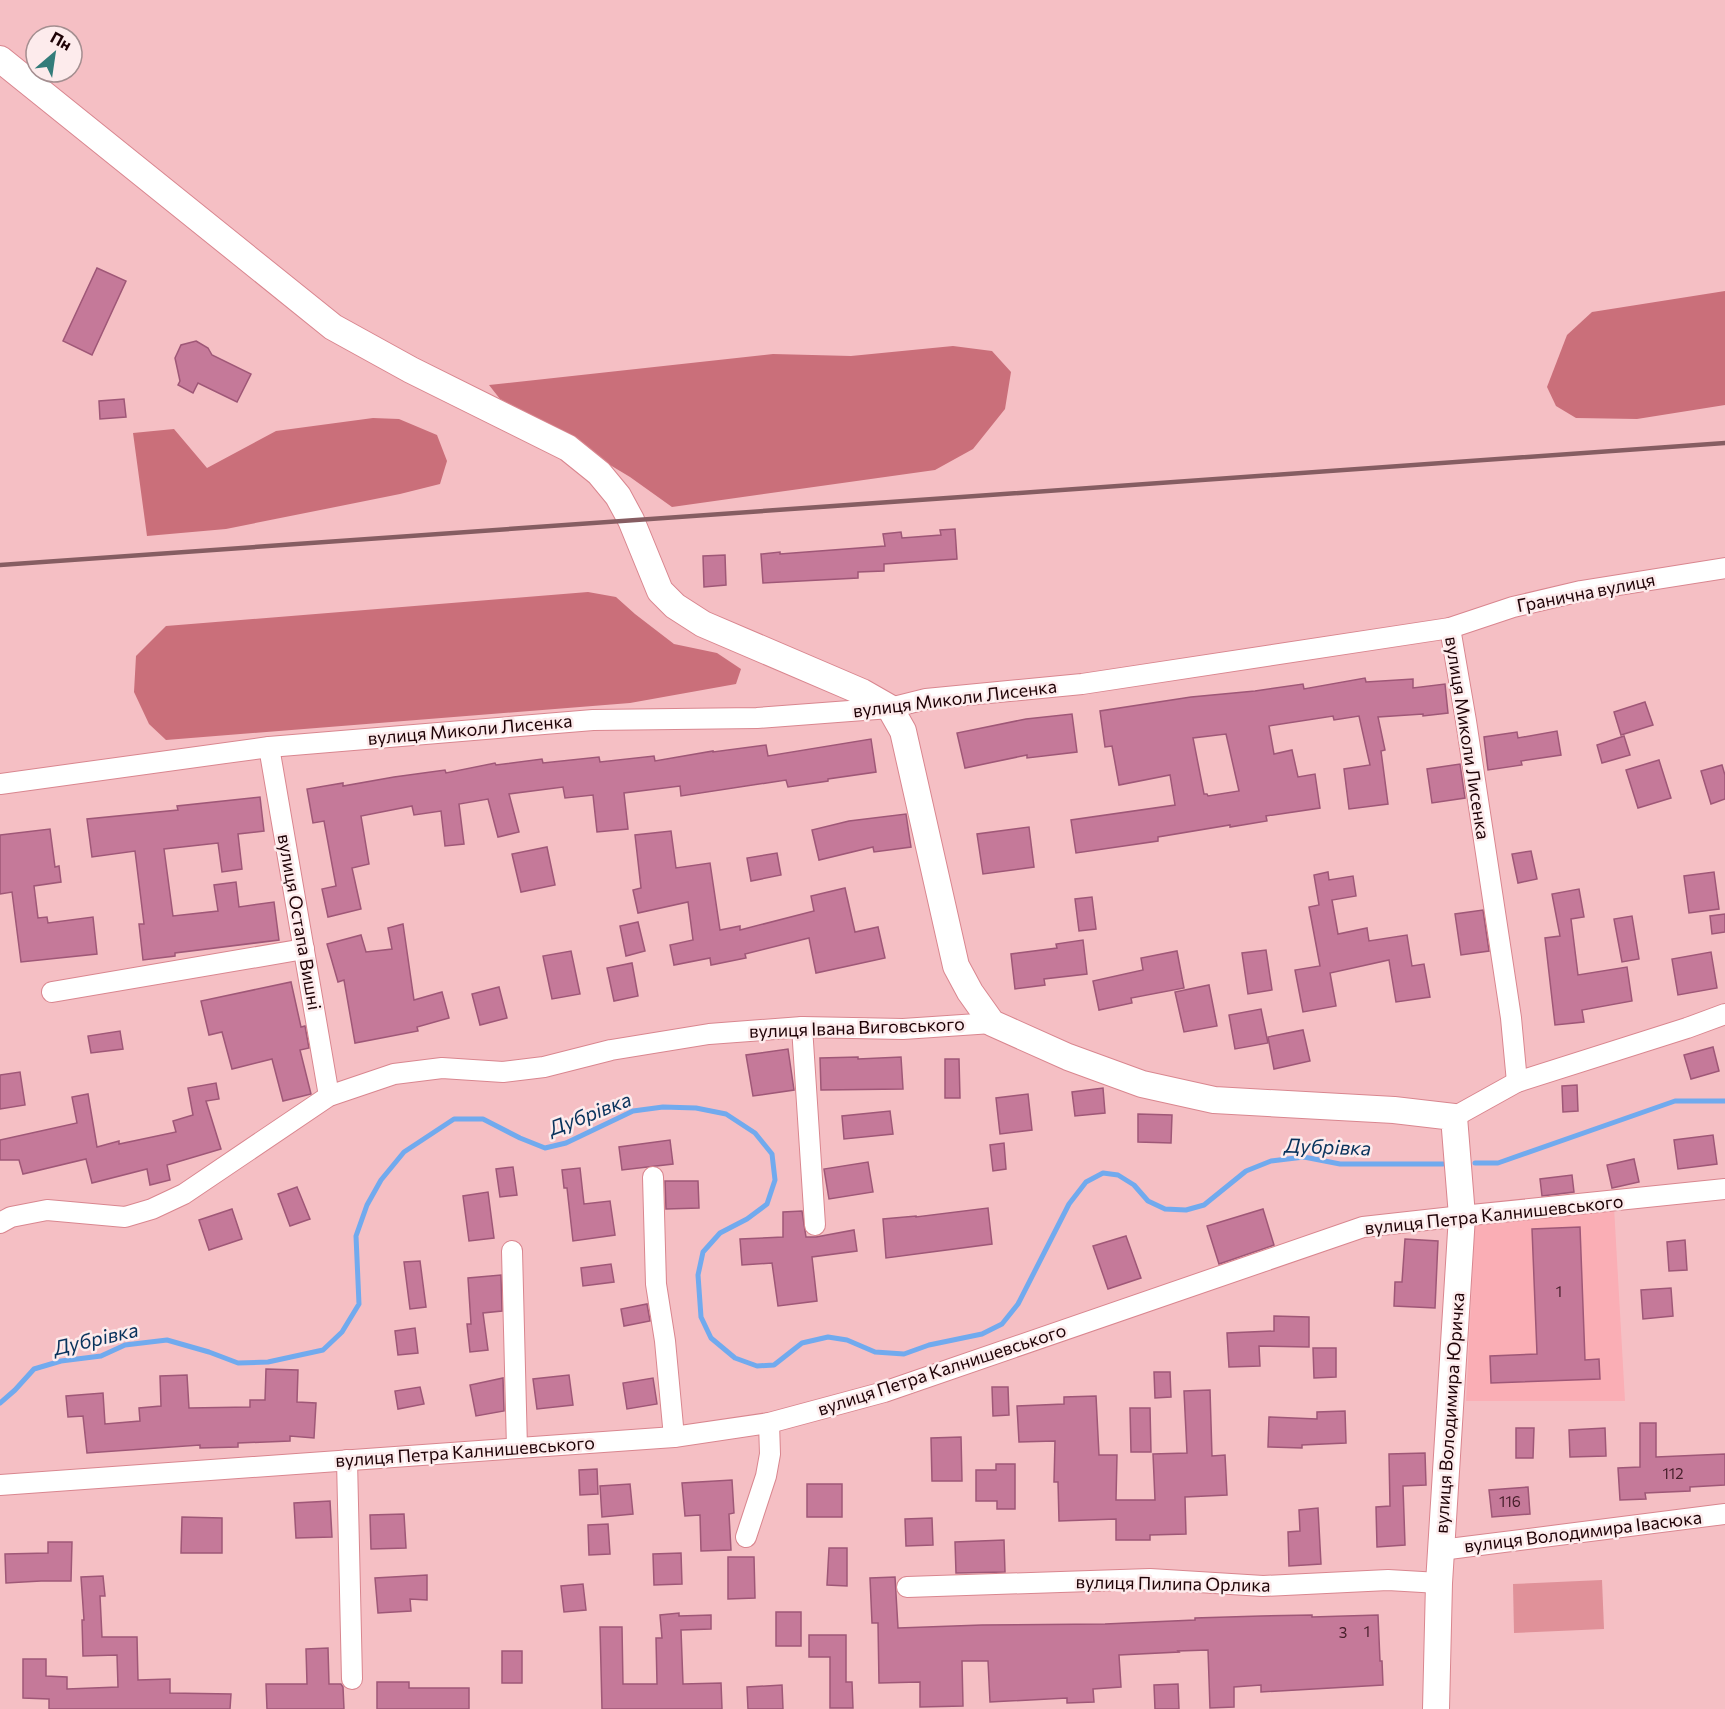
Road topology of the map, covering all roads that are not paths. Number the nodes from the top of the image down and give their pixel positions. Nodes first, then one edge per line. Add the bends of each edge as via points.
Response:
1 (0, 59) edge
2 (1725, 568) edge
3 (1449, 628) junction
4 (890, 708) junction
5 (269, 747) junction
6 (0, 784) edge
7 (304, 949) junction
8 (52, 992) dead end
9 (1725, 1014) edge
10 (992, 1023) junction
11 (802, 1027) junction
12 (1517, 1082) junction
13 (329, 1096) junction
14 (1454, 1117) junction
15 (653, 1177) dead end
16 (1725, 1189) edge
17 (1462, 1216) junction
18 (0, 1223) edge
19 (815, 1225) dead end
20 (512, 1251) dead end
21 (769, 1423) junction
22 (674, 1437) junction
23 (517, 1448) junction
24 (346, 1460) junction
25 (0, 1485) edge
26 (1725, 1514) edge
27 (746, 1537) dead end
28 (1441, 1550) junction
29 (1439, 1583) junction
30 (907, 1587) dead end
31 (352, 1679) dead end
32 (1436, 1709) edge

1 - 4 main road via 333,327 568,448 599,473 631,520 660,591 675,606 703,624 862,692
2 - 3 street, Гранична вулиця via 1581,591
3 - 4 street, вулиця Миколи Лисенка via 1082,684 926,699
3 - 12 street, вулиця Миколи Лисенка via 1509,1007
4 - 5 street, вулиця Миколи Лисенка via 757,718 593,720
4 - 10 main road via 903,731 956,966
5 - 6 street, вулиця Миколи Лисенка
5 - 7 street, вулиця Остапа Вишні
7 - 8 street
7 - 13 street, вулиця Остапа Вишні
9 - 12 street
10 - 11 street, вулиця Івана Виговського via 903,1029
10 - 14 main road, вулиця Івана Виговського via 1142,1084 1214,1100
11 - 13 street, вулиця Івана Виговського via 698,1036 503,1072 442,1068 394,1074
11 - 19 street
12 - 14 street
13 - 18 street, вулиця Івана Виговського via 184,1194 152,1209 125,1217 47,1210
14 - 17 main road, вулиця Володимира Юричка
15 - 22 street via 656,1284
16 - 17 street, вулиця Петра Калнишевського
17 - 21 street, вулиця Петра Калнишевського via 1364,1227 884,1392
17 - 28 main road, вулиця Володимира Юричка
20 - 23 street
21 - 22 street, вулиця Петра Калнишевського
21 - 27 street via 766,1476
22 - 23 street, вулиця Петра Калнишевського
23 - 24 street, вулиця Петра Калнишевського
24 - 25 street, вулиця Петра Калнишевського
24 - 31 street
26 - 28 street, вулиця Володимира Івасюка
28 - 29 main road, вулиця Володимира Юричка
29 - 30 street, вулиця Пилипа Орлика via 1388,1580 1263,1586 1150,1579
29 - 32 main road, вулиця Володимира Юричка

